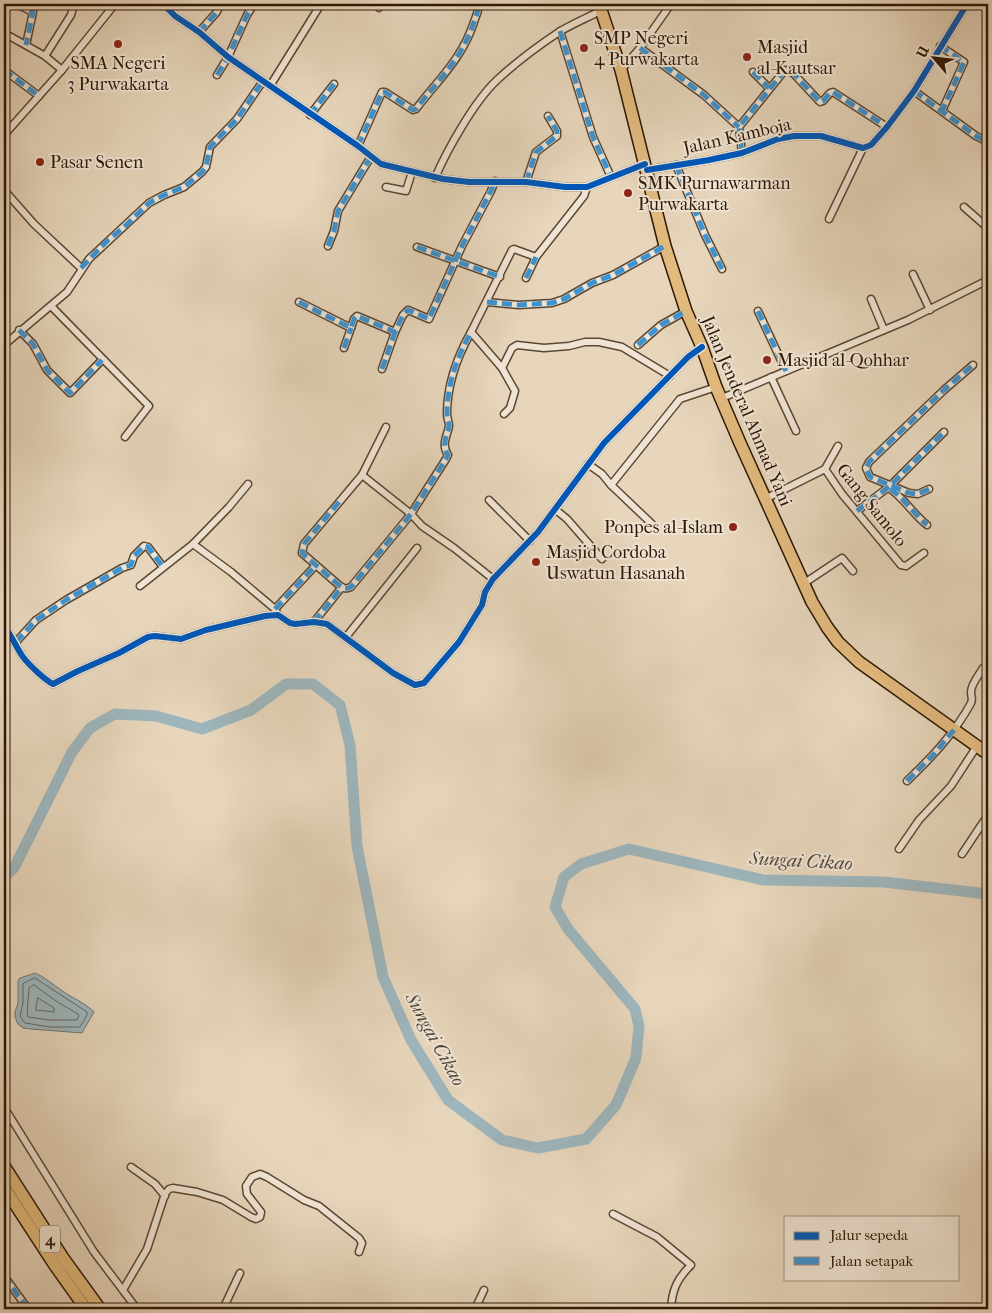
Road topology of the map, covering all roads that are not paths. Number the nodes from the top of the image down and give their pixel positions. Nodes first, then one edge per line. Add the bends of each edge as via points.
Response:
1 (16, 4) edge
2 (74, 4) edge
3 (115, 4) edge
4 (163, 4) edge
5 (221, 4) edge
6 (254, 4) edge
7 (322, 4) edge
8 (478, 4) edge
9 (671, 4) edge
10 (967, 4) edge
11 (600, 8) edge
12 (199, 32) junction
13 (560, 32) junction
14 (4, 33) edge
15 (26, 45) junction
16 (940, 46) junction
17 (640, 48) junction
18 (45, 56) junction
19 (228, 57) junction
20 (4, 70) edge
21 (62, 70) junction
22 (621, 70) junction
23 (753, 72) dead end
24 (217, 74) dead end
25 (263, 81) junction
26 (334, 84) dead end
27 (270, 86) junction
28 (769, 88) junction
29 (914, 91) junction
30 (39, 96) junction
31 (942, 111) junction
32 (310, 115) junction
33 (548, 116) dead end
34 (739, 126) junction
35 (887, 127) junction
36 (4, 136) edge
37 (988, 142) edge
38 (358, 146) junction
39 (863, 148) junction
40 (742, 153) junction
41 (370, 158) junction
42 (676, 165) junction
43 (646, 167) junction
44 (412, 172) junction
45 (610, 177) junction
46 (435, 178) junction
47 (495, 181) junction
48 (526, 182) junction
49 (587, 186) junction
50 (386, 187) dead end
51 (4, 190) edge
52 (964, 207) dead end
53 (829, 218) dead end
54 (988, 228) edge
55 (328, 246) dead end
56 (666, 246) junction
57 (417, 247) dead end
58 (536, 258) junction
59 (456, 261) junction
60 (82, 268) junction
61 (722, 269) dead end
62 (913, 274) dead end
63 (500, 277) junction
64 (526, 278) dead end
65 (988, 280) edge
66 (871, 300) dead end
67 (299, 302) dead end
68 (487, 302) junction
69 (51, 306) junction
70 (930, 310) junction
71 (686, 311) junction
72 (758, 311) dead end
73 (351, 328) junction
74 (20, 330) junction
75 (884, 330) junction
76 (396, 332) junction
77 (471, 332) junction
78 (4, 344) edge
79 (638, 345) dead end
80 (702, 347) junction
81 (344, 348) dead end
82 (102, 360) junction
83 (973, 365) dead end
84 (502, 368) junction
85 (382, 369) dead end
86 (786, 371) junction
87 (670, 376) junction
88 (772, 377) junction
89 (716, 387) junction
90 (725, 397) junction
91 (504, 414) dead end
92 (386, 427) dead end
93 (796, 431) dead end
94 (944, 432) dead end
95 (125, 437) dead end
96 (838, 446) dead end
97 (588, 464) junction
98 (825, 469) junction
99 (362, 475) junction
100 (248, 484) dead end
101 (611, 484) junction
102 (889, 487) junction
103 (929, 489) dead end
104 (766, 499) junction
105 (489, 500) dead end
106 (556, 510) junction
107 (857, 511) junction
108 (411, 514) junction
109 (652, 524) dead end
110 (927, 525) dead end
111 (530, 541) junction
112 (193, 544) junction
113 (417, 548) dead end
114 (924, 553) dead end
115 (602, 559) dead end
116 (316, 565) junction
117 (163, 567) junction
118 (853, 571) dead end
119 (493, 579) junction
120 (803, 584) junction
121 (140, 586) dead end
122 (342, 588) junction
123 (276, 612) junction
124 (314, 622) junction
125 (4, 626) edge
126 (346, 637) junction
127 (16, 642) junction
128 (983, 668) dead end
129 (954, 730) junction
130 (977, 746) junction
131 (988, 754) edge
132 (907, 781) dead end
133 (988, 815) edge
134 (899, 849) dead end
135 (962, 854) dead end
136 (4, 1107) edge
137 (4, 1166) edge
138 (131, 1167) dead end
139 (4, 1187) edge
140 (164, 1196) junction
141 (612, 1214) dead end
142 (359, 1252) dead end
143 (240, 1273) dead end
144 (4, 1276) edge
145 (123, 1290) junction
146 (484, 1290) dead end
147 (28, 1309) edge
148 (86, 1309) edge
149 (100, 1309) edge
150 (137, 1309) edge
151 (223, 1309) edge
152 (475, 1309) edge
153 (670, 1309) edge

1 - 15 street via 33,12
2 - 18 street via 71,16
3 - 21 street
4 - 12 street
5 - 12 street
6 - 19 street
7 - 27 street
8 - 38 street via 470,35 442,79 413,110 382,92
9 - 17 street
10 - 16 street
11 - 13 street
11 - 22 highway, Jalan Jenderal Ahmad Yani
12 - 19 street
13 - 45 street via 593,137
13 - 46 street via 486,92
14 - 15 street
15 - 18 street
16 - 29 street
16 - 31 street via 964,62
17 - 22 street
17 - 34 street via 704,95
18 - 21 street
19 - 24 street
19 - 25 street
20 - 30 street
21 - 30 street
22 - 43 highway, Jalan Jenderal Ahmad Yani
23 - 28 street
25 - 27 street
25 - 60 street via 237,118 210,147 202,172 184,187 149,203
26 - 32 street
27 - 32 street
28 - 34 street
28 - 35 street via 783,72 790,71 820,102 834,93
29 - 31 street
29 - 35 street
30 - 36 street
31 - 37 street
32 - 38 street
33 - 48 street via 557,136 536,152
34 - 40 street
35 - 39 street via 872,145
38 - 41 street
39 - 40 street, Jalan Kamboja via 828,137 809,136 778,139
39 - 53 street
40 - 42 street, Jalan Kamboja
41 - 44 street, Jalan Kamboja
41 - 55 street via 338,211
42 - 43 street, Jalan Kamboja
42 - 61 street
43 - 45 street, Jalan Kamboja
43 - 56 highway, Jalan Jenderal Ahmad Yani
44 - 46 street, Jalan Kamboja
44 - 50 street via 406,191
45 - 49 street, Jalan Kamboja
46 - 47 street, Jalan Kamboja
47 - 48 street, Jalan Kamboja
47 - 59 street
48 - 49 street, Jalan Kamboja
49 - 58 street via 584,196
51 - 60 street via 34,224
52 - 54 street
56 - 68 street via 552,303 519,305
56 - 71 highway, Jalan Jenderal Ahmad Yani
57 - 59 street
58 - 63 street via 512,250
58 - 64 street
59 - 63 street
59 - 76 street via 430,319 407,310
60 - 69 street via 67,292
62 - 70 street
63 - 68 street
65 - 70 street
66 - 75 street
67 - 73 street
68 - 77 street
69 - 74 street
69 - 82 street
70 - 75 street
71 - 79 street via 661,325
71 - 80 highway, Jalan Jenderal Ahmad Yani
72 - 86 street
73 - 76 street via 357,316
73 - 81 street
74 - 78 street
74 - 82 street via 33,344 47,370 70,393
75 - 86 street
76 - 85 street
77 - 84 street
77 - 108 street via 458,357 451,381 449,426 444,447 448,455
80 - 87 street
80 - 89 highway, Jalan Jenderal Ahmad Yani
82 - 95 street via 149,406
83 - 102 street via 869,462 866,468 870,477
84 - 87 street via 512,348 517,346 544,348 599,342 622,347
84 - 91 street via 516,393
86 - 88 street
87 - 97 street via 604,443
88 - 90 street
88 - 93 street
89 - 90 highway, Jalan Jenderal Ahmad Yani
89 - 101 street via 680,399
90 - 104 highway, Jalan Jenderal Ahmad Yani via 740,443
92 - 99 street
94 - 102 street
96 - 98 street
97 - 101 street
97 - 106 street
98 - 104 street, Gang Samolo
98 - 107 street, Gang Samolo
99 - 108 street
99 - 116 street via 302,548 302,553
100 - 112 street
101 - 109 street
102 - 103 street via 914,494
102 - 107 street
102 - 110 street
104 - 120 highway, Jalan Jenderal Ahmad Yani
105 - 111 street
106 - 111 street
106 - 115 street
107 - 114 street, Gang Samolo via 903,566
108 - 119 street via 422,526
108 - 122 street via 351,587
111 - 119 street
112 - 117 street
112 - 123 street
113 - 126 street
116 - 122 street
116 - 123 street
117 - 121 street
117 - 127 street via 144,546 134,556 131,565 36,620
118 - 120 street via 842,558
119 - 126 street via 482,605 459,642 420,686 393,673
120 - 129 highway, Jalan Jenderal Ahmad Yani via 827,627 849,654
122 - 124 street
123 - 124 street via 290,623
123 - 127 street via 181,639 148,637 55,684 29,664
124 - 126 street via 327,624
125 - 127 street
128 - 129 street via 972,689 972,700
129 - 130 highway, Jalan Jenderal Ahmad Yani
129 - 132 street
130 - 131 highway, Jalan Jenderal Ahmad Yani
130 - 134 street via 951,786 919,820
133 - 135 street
136 - 145 street via 94,1252
137 - 149 highway, 4
138 - 140 street via 155,1184
139 - 148 highway, 4
140 - 142 street via 173,1188 197,1192 223,1200 251,1218 258,1218 261,1210 247,1194 246,1186 252,1177 268,1176 319,1206 360,1238
140 - 145 street via 147,1249
141 - 153 street via 657,1237 691,1265 674,1288
143 - 151 street
144 - 147 street
145 - 150 street
146 - 152 street

